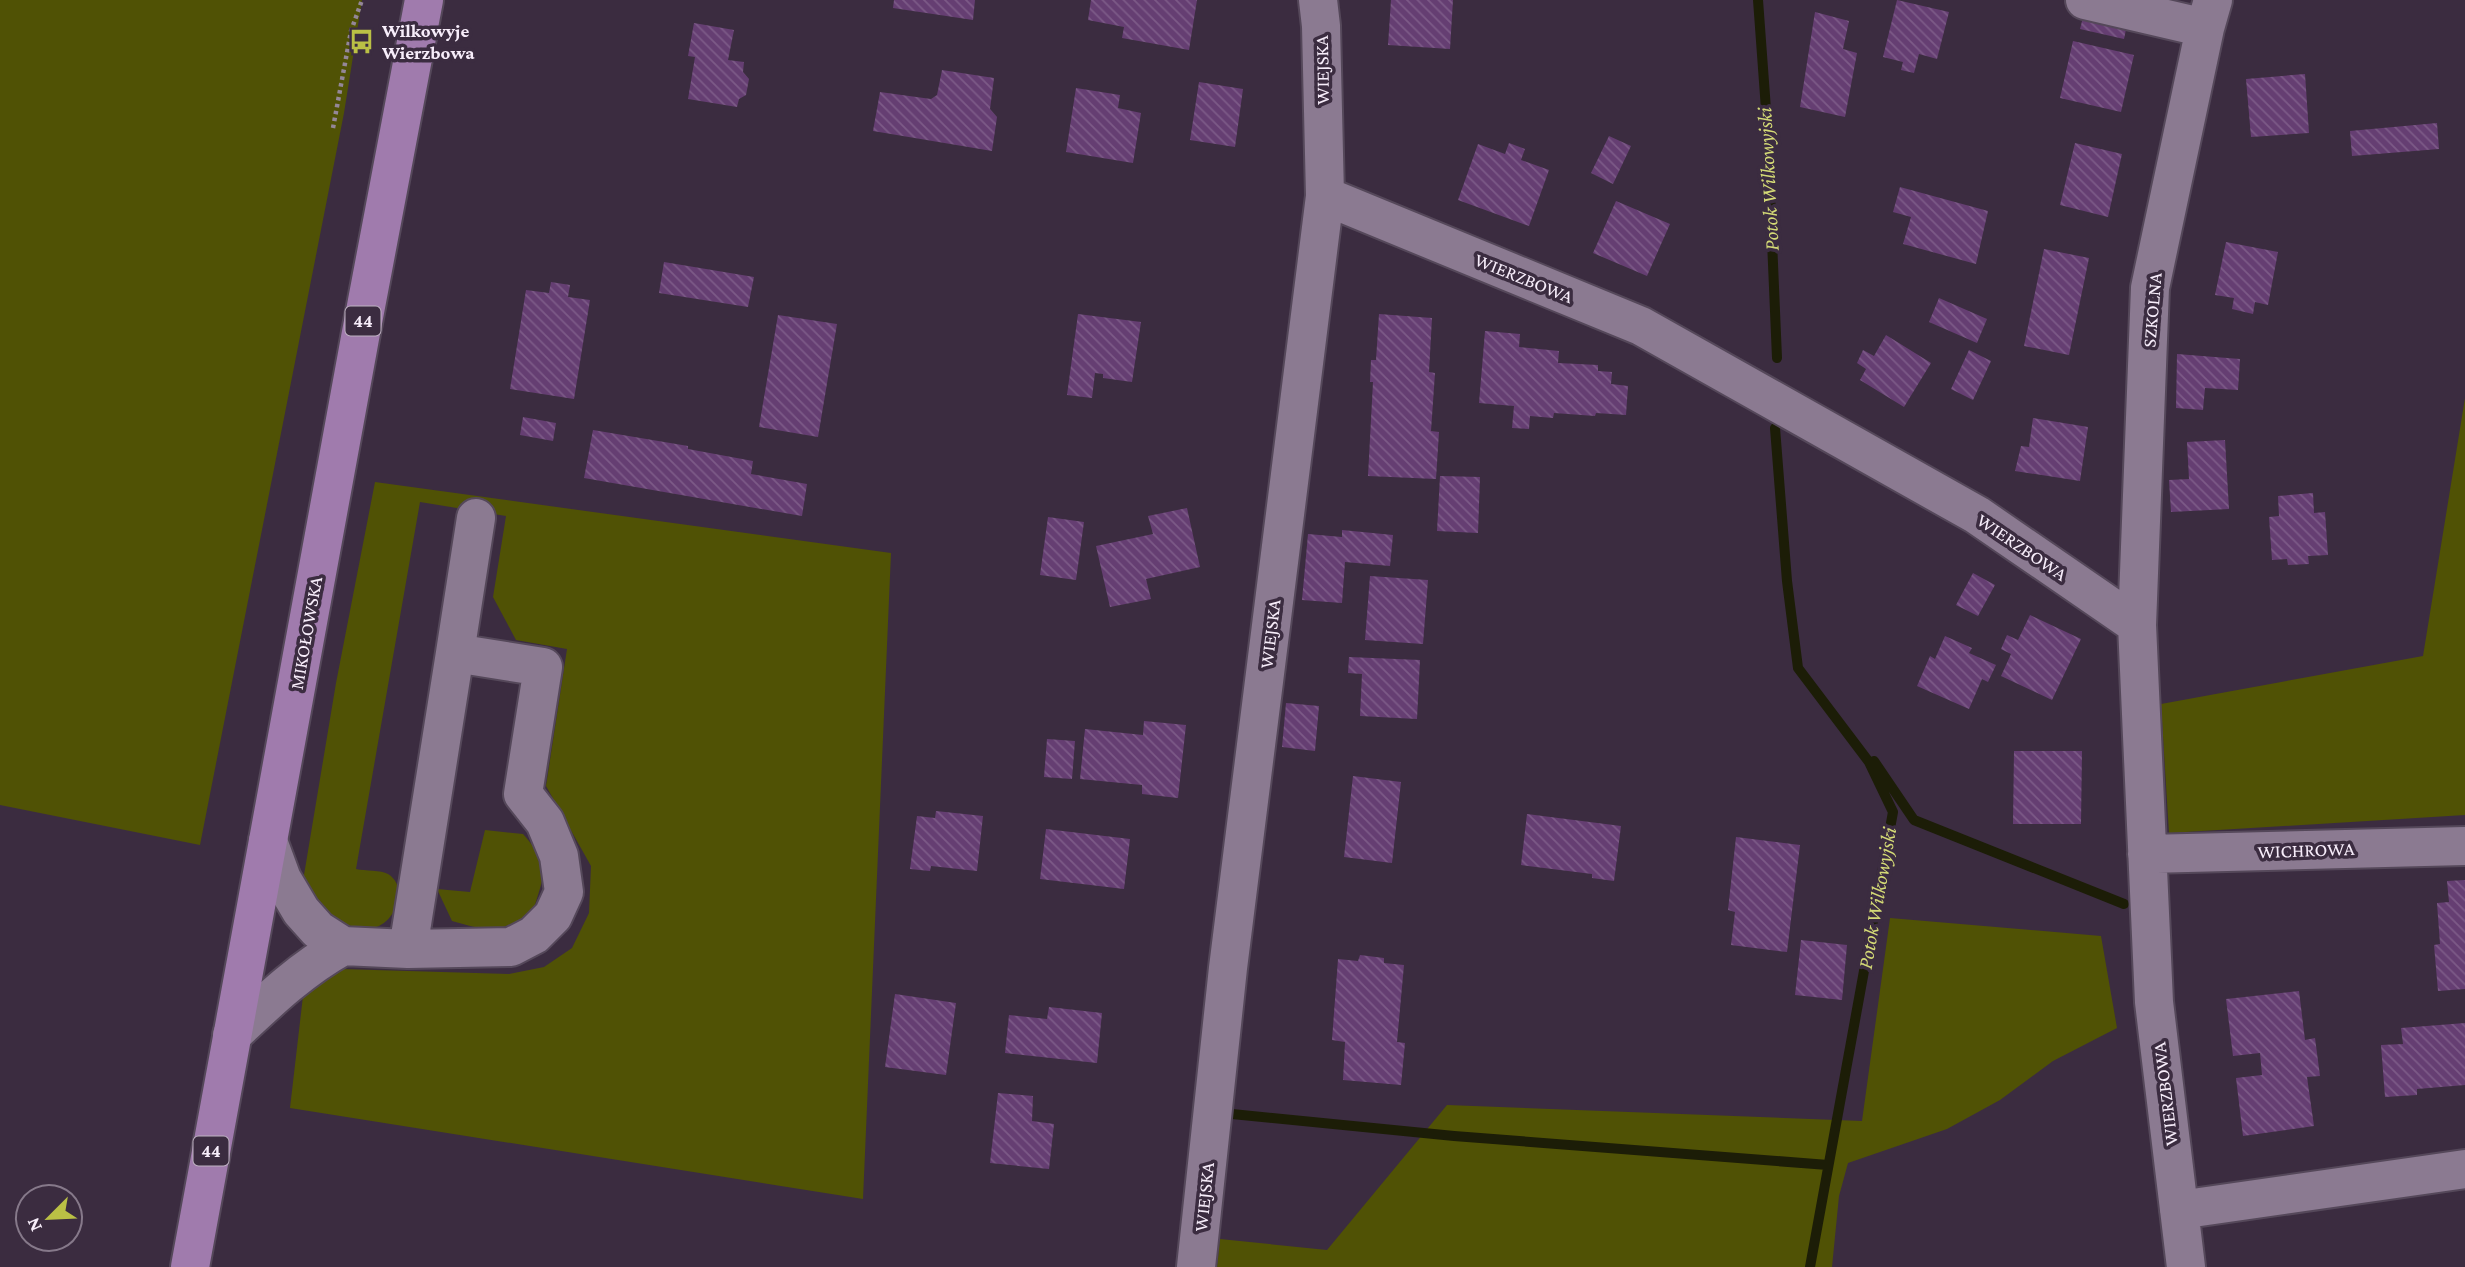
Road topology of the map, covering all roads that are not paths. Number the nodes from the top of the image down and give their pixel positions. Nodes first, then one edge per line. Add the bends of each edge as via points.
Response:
1 (424, 0) edge
2 (1318, 0) edge
3 (2085, 0) edge
4 (2209, 14) edge
5 (1325, 195) junction
6 (476, 518) dead end
7 (2137, 625) junction
8 (455, 653) junction
9 (268, 841) junction
10 (2465, 846) edge
11 (2147, 854) junction
12 (343, 946) junction
13 (408, 949) junction
14 (232, 1035) junction
15 (2465, 1169) edge
16 (2179, 1210) junction
17 (1198, 1253) edge
18 (190, 1267) edge
19 (2186, 1267) edge

1 - 9 main road, MIKOŁOWSKA / 44
2 - 5 street, WIEJSKA
3 - 4 street
4 - 7 street, SZKOLNA via 2150,288
5 - 7 street, WIERZBOWA via 1641,326 1977,515
5 - 17 street, WIEJSKA via 1228,968
6 - 8 street
7 - 11 street, WIERZBOWA
8 - 13 street
8 - 13 street via 543,667 523,794 545,822 559,856 564,892 552,916 534,935 511,947
9 - 12 street via 300,911
9 - 14 main road, MIKOŁOWSKA / 44
10 - 11 street, WICHROWA
11 - 16 street, WIERZBOWA via 2154,1002
12 - 13 street
12 - 14 street via 289,982
14 - 18 main road, MIKOŁOWSKA / 44
15 - 16 street
16 - 19 street, WIERZBOWA

